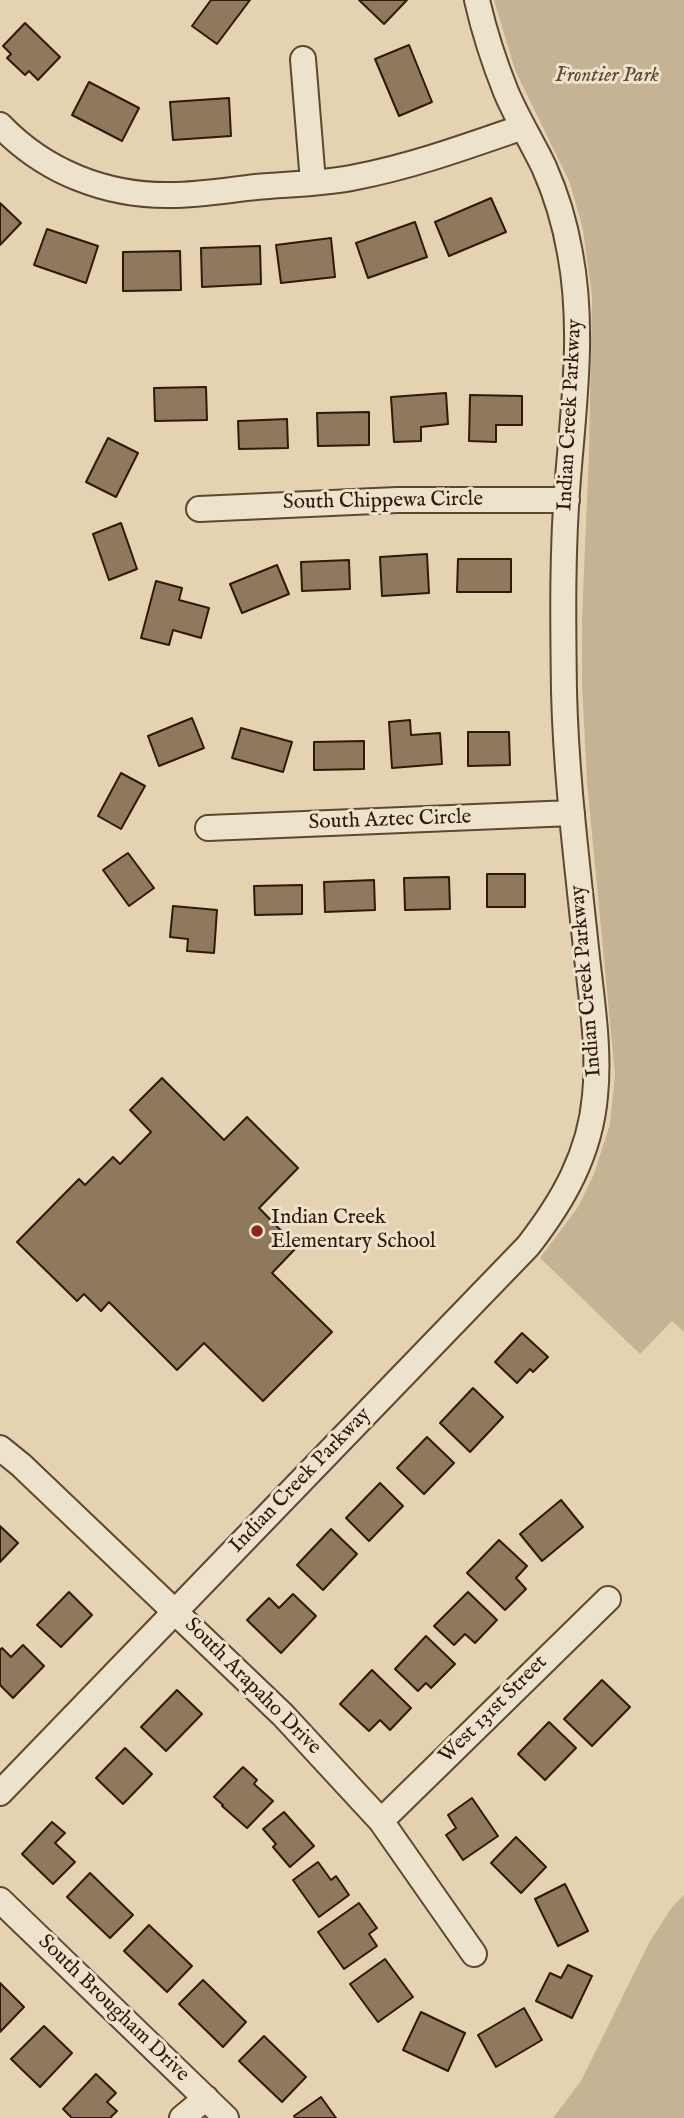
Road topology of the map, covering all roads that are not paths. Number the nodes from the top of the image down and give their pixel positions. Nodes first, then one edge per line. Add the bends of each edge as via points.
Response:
1 (477, 0) edge
2 (303, 59) dead end
3 (0, 125) edge
4 (523, 127) junction
5 (313, 182) junction
6 (567, 500) junction
7 (199, 509) dead end
8 (572, 813) junction
9 (208, 828) dead end
10 (0, 1448) edge
11 (608, 1599) dead end
12 (176, 1610) junction
13 (0, 1793) edge
14 (381, 1821) junction
15 (0, 1900) edge
16 (474, 1954) dead end
17 (206, 2098) junction
18 (182, 2118) edge
19 (226, 2118) edge

1 - 4 street, Indian Creek Parkway via 484,32
2 - 5 street
3 - 5 street via 61,172 131,193 172,195
4 - 5 street via 419,162 354,178
4 - 6 street, Indian Creek Parkway via 558,207 577,307
6 - 7 street, South Chippewa Circle via 397,500
6 - 8 street, Indian Creek Parkway via 564,694
8 - 9 street, South Aztec Circle
8 - 12 street, Indian Creek Parkway via 597,1047 592,1118 568,1187 527,1246
10 - 12 street, South Arapaho Drive
11 - 14 street, West 131st Street
12 - 13 street, Indian Creek Parkway
12 - 14 street, South Arapaho Drive via 283,1715
14 - 16 street, South Arapaho Drive
15 - 17 street, South Brougham Drive
17 - 18 street
17 - 19 street, South Brougham Drive

